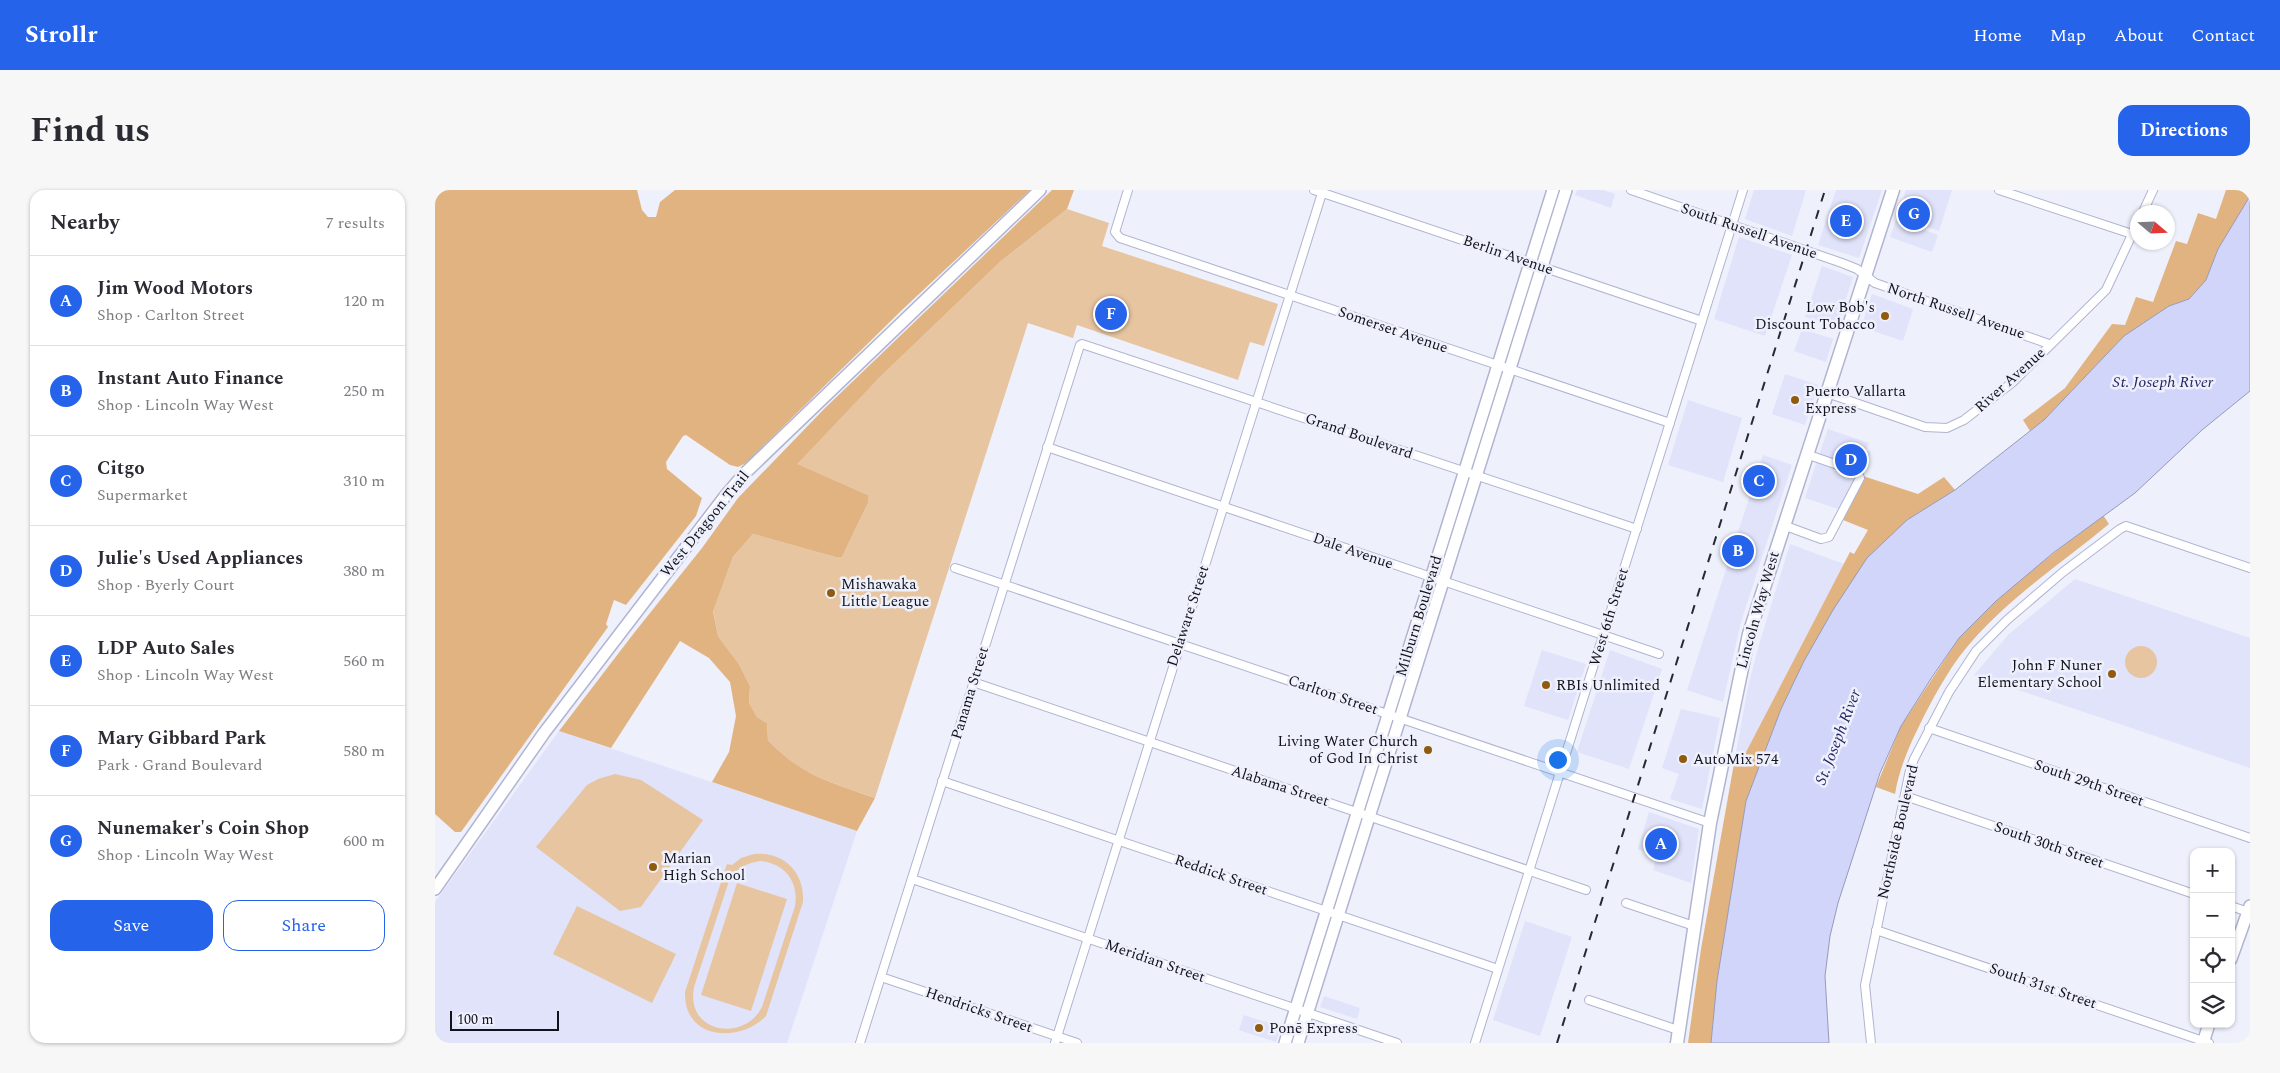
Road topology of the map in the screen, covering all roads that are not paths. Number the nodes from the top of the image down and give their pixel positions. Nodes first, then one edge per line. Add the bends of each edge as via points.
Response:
1 (1040, 190) edge
2 (1128, 190) edge
3 (1553, 190) edge
4 (1566, 190) edge
5 (1631, 190) edge
6 (1743, 190) edge
7 (1893, 190) edge
8 (1999, 190) edge
9 (2153, 190) edge
10 (1320, 191) edge
11 (2146, 205) edge
12 (1732, 225) junction
13 (2130, 233) edge
14 (2130, 238) edge
15 (1530, 262) junction
16 (1542, 266) junction
17 (1865, 275) junction
18 (1290, 295) junction
19 (1702, 321) junction
20 (1082, 344) joint
21 (2049, 344) junction
22 (1497, 365) junction
23 (1510, 369) junction
24 (1827, 393) junction
25 (1256, 401) junction
26 (1670, 424) junction
27 (1047, 447) junction
28 (1806, 454) junction
29 (1464, 471) junction
30 (1476, 475) junction
31 (1223, 507) junction
32 (1783, 525) junction
33 (1637, 529) junction
34 (955, 568) dead end
35 (2250, 568) edge
36 (1431, 577) junction
37 (1443, 581) junction
38 (1004, 584) junction
39 (1603, 635) junction
40 (1180, 643) junction
41 (1659, 654) dead end
42 (973, 682) junction
43 (1388, 714) junction
44 (1400, 718) junction
45 (1929, 728) junction
46 (1149, 742) junction
47 (1561, 772) junction
48 (943, 781) junction
49 (1905, 796) junction
50 (1357, 812) junction
51 (1369, 816) junction
52 (1710, 823) junction
53 (2250, 838) edge
54 (1118, 840) junction
55 (1530, 871) junction
56 (912, 879) junction
57 (435, 889) edge
58 (1586, 890) dead end
59 (2191, 893) edge
60 (1626, 903) dead end
61 (2235, 907) edge
62 (1326, 910) junction
63 (2249, 910) edge
64 (1338, 914) junction
65 (1694, 926) junction
66 (1876, 930) junction
67 (1087, 938) junction
68 (2235, 948) edge
69 (1498, 969) junction
70 (881, 977) junction
71 (1589, 1000) dead end
72 (1295, 1009) junction
73 (1307, 1013) junction
74 (2208, 1028) edge
75 (1678, 1030) junction
76 (1056, 1040) edge
77 (2205, 1042) edge
78 (860, 1043) edge
79 (1077, 1043) edge
80 (1285, 1043) edge
81 (1298, 1043) edge
82 (1397, 1043) edge
83 (1475, 1043) edge
84 (1677, 1043) edge
85 (1871, 1043) edge

1 - 57 street, West Dragoon Trail via 744,474 545,733
2 - 18 street, Somerset Avenue via 1115,232 1119,238
3 - 15 street, Milburn Boulevard
4 - 16 street, Milburn Boulevard
5 - 12 street, South Russell Avenue
6 - 12 street, West 6th Street
7 - 17 main road, Lincoln Way West
8 - 13 street
9 - 11 street
10 - 15 street, Berlin Avenue
10 - 18 street, Delaware Street
12 - 17 street, South Russell Avenue via 1842,263
12 - 19 street, West 6th Street
14 - 21 street, River Avenue via 2106,290
15 - 16 street, Berlin Avenue
15 - 22 street, Milburn Boulevard
16 - 19 street, Berlin Avenue
16 - 23 street, Milburn Boulevard
17 - 21 street, North Russell Avenue via 1875,283
17 - 24 main road, Lincoln Way West
18 - 22 street, Somerset Avenue
18 - 25 street, Delaware Street
19 - 26 street, West 6th Street
20 - 25 street, Grand Boulevard
20 - 27 street, Panama Street
21 - 24 street, River Avenue via 2000,393 1964,420 1947,428 1925,427
22 - 23 street, Somerset Avenue
22 - 29 street, Milburn Boulevard
23 - 26 street, Somerset Avenue
23 - 30 street, Milburn Boulevard
24 - 28 main road, Lincoln Way West
25 - 29 street, Grand Boulevard
25 - 31 street, Delaware Street
26 - 33 street, West 6th Street
27 - 31 street, Dale Avenue
27 - 38 street, Panama Street
28 - 32 main road, Lincoln Way West
28 - 32 street via 1858,472 1860,478 1829,537 1821,539
29 - 30 street, Grand Boulevard
29 - 36 street, Milburn Boulevard
30 - 33 street, Grand Boulevard
30 - 37 street, Milburn Boulevard
31 - 36 street, Dale Avenue
31 - 40 street, Delaware Street
32 - 52 main road, Lincoln Way West via 1743,656
33 - 39 street, West 6th Street
34 - 38 street, Carlton Street
35 - 45 street, Northside Boulevard via 2126,526 2120,528 2063,572 1992,635 1965,666
36 - 37 street, Dale Avenue
36 - 43 street, Milburn Boulevard
37 - 39 street, Dale Avenue
37 - 44 street, Milburn Boulevard
38 - 40 street, Carlton Street
38 - 42 street, Panama Street
39 - 41 street, Dale Avenue
39 - 47 street, West 6th Street
40 - 43 street, Carlton Street
40 - 46 street, Delaware Street
42 - 46 street, Alabama Street
42 - 48 street, Panama Street
43 - 44 street, Carlton Street
43 - 50 street, Milburn Boulevard
44 - 47 street, Carlton Street
44 - 51 street, Milburn Boulevard
45 - 49 street, Northside Boulevard via 1910,770
45 - 53 street, South 29th Street
46 - 50 street, Alabama Street
46 - 54 street, Delaware Street
47 - 52 street, Carlton Street
47 - 55 street, West 6th Street
48 - 54 street, Reddick Street
48 - 56 street, Panama Street
49 - 59 street, South 30th Street
49 - 66 street, Northside Boulevard
50 - 51 street, Alabama Street
50 - 62 street, Milburn Boulevard
51 - 55 street, Alabama Street
51 - 64 street, Milburn Boulevard
52 - 65 main road, Lincoln Way West
54 - 62 street, Reddick Street
54 - 67 street, Delaware Street
55 - 58 street, Alabama Street
55 - 69 street, West 6th Street
56 - 67 street, Meridian Street
56 - 70 street, Panama Street
60 - 65 street
61 - 63 street
62 - 64 street, Reddick Street
62 - 72 street, Milburn Boulevard
63 - 68 street
64 - 69 street, Reddick Street
64 - 73 street, Milburn Boulevard
65 - 75 main road, Lincoln Way West
66 - 77 street, South 31st Street
66 - 85 street, Northside Boulevard via 1865,985
67 - 72 street, Meridian Street
67 - 76 street, Delaware Street
69 - 83 street, West 6th Street
70 - 76 street, Hendricks Street
70 - 78 street, Panama Street
71 - 75 street
72 - 73 street, Meridian Street
72 - 80 street, Milburn Boulevard
73 - 81 street, Milburn Boulevard
73 - 82 street, Meridian Street
74 - 77 street
75 - 84 main road, Lincoln Way West
76 - 79 street, Hendricks Street

